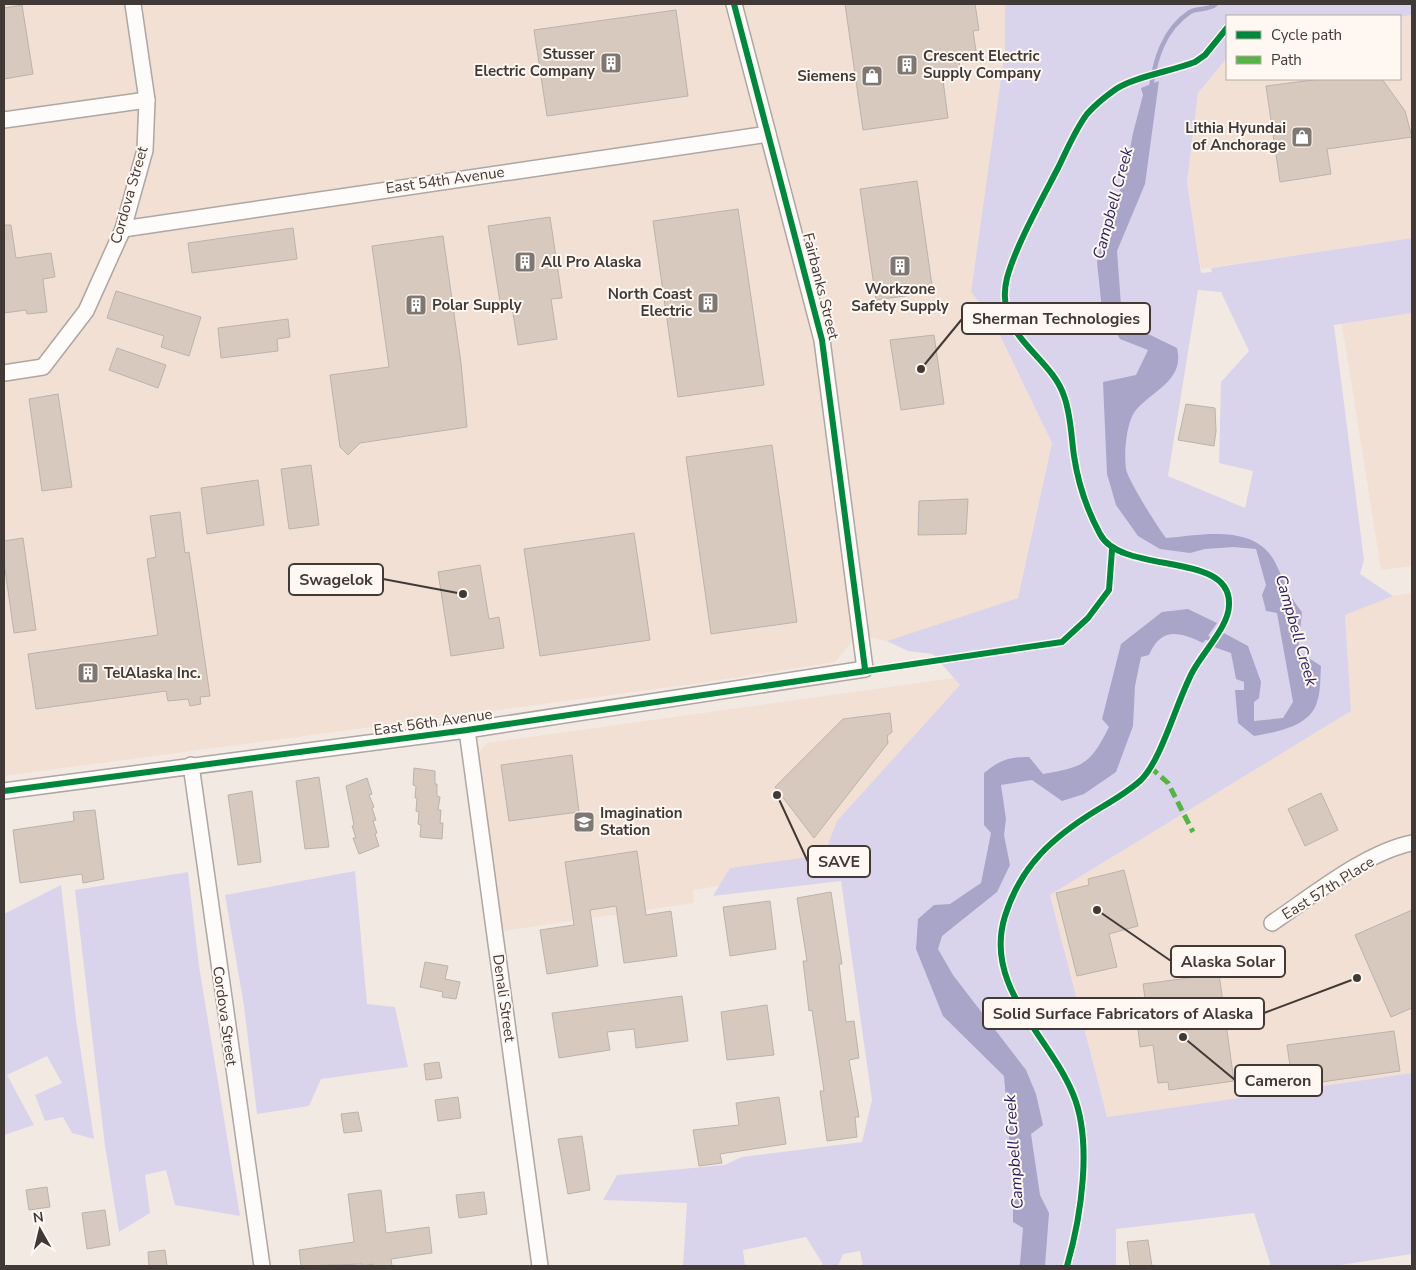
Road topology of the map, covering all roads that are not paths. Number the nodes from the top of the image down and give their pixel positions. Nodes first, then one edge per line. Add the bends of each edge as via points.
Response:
1 (133, 4) edge
2 (734, 4) edge
3 (147, 100) junction
4 (4, 120) edge
5 (768, 134) junction
6 (123, 229) junction
7 (4, 373) edge
8 (866, 669) joint
9 (467, 730) junction
10 (191, 766) junction
11 (4, 792) edge
12 (1412, 843) edge
13 (1272, 923) dead end
14 (262, 1266) edge
15 (540, 1266) edge

1 - 3 street, Cordova Street
2 - 5 street, Fairbanks Street
3 - 4 street
3 - 6 street, Cordova Street via 145,150
5 - 6 street, East 54th Avenue
5 - 8 street, Fairbanks Street via 822,340
6 - 7 street, Cordova Street via 86,311 43,367
8 - 9 street, East 56th Avenue
9 - 10 street, East 56th Avenue
9 - 15 street, Denali Street
10 - 11 street, East 56th Avenue
10 - 14 street, Cordova Street
12 - 13 street, East 57th Place via 1352,868

